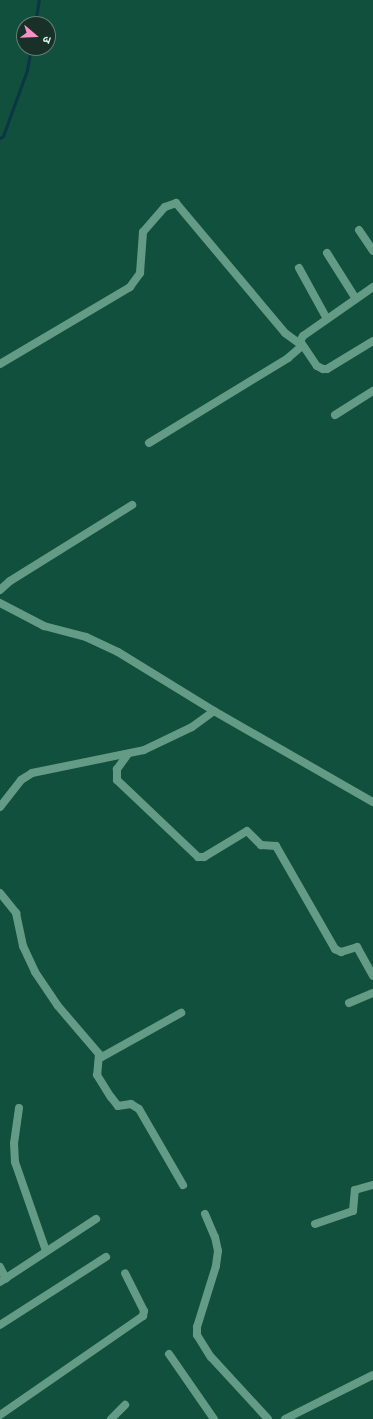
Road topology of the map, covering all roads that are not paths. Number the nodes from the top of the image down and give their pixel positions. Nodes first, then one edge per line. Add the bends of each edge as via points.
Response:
1 (359, 230) dead end
2 (373, 251) edge
3 (327, 253) dead end
4 (299, 268) dead end
5 (373, 288) edge
6 (356, 299) junction
7 (327, 319) junction
8 (373, 340) edge
9 (301, 345) junction
10 (0, 364) edge
11 (373, 391) edge
12 (335, 415) dead end
13 (149, 442) dead end
14 (132, 505) dead end
15 (0, 590) edge
16 (0, 603) edge
17 (214, 711) junction
18 (128, 754) junction
19 (1, 801) edge
20 (373, 802) edge
21 (0, 893) edge
22 (373, 976) edge
23 (373, 992) edge
24 (349, 1003) dead end
25 (181, 1013) dead end
26 (100, 1058) junction
27 (19, 1108) dead end
28 (373, 1185) edge
29 (183, 1186) dead end
30 (205, 1214) dead end
31 (96, 1219) dead end
32 (315, 1224) dead end
33 (46, 1251) junction
34 (106, 1257) dead end
35 (0, 1267) edge
36 (125, 1273) dead end
37 (3, 1280) edge
38 (0, 1325) edge
39 (169, 1354) dead end
40 (373, 1375) edge
41 (125, 1405) dead end
42 (303, 1410) junction
43 (0, 1415) edge
44 (111, 1419) edge
45 (214, 1419) edge
46 (268, 1419) edge
47 (285, 1419) edge
48 (306, 1419) edge

1 - 2 street
3 - 6 street
4 - 7 street
5 - 6 street
6 - 7 street
7 - 9 street via 303,336
8 - 9 street via 327,369 320,368
9 - 10 street via 285,333 176,203 165,207 143,232 140,273 130,287
9 - 13 street via 288,358
11 - 12 street
14 - 15 street via 22,573
16 - 17 street via 44,626 86,637 118,652
17 - 18 street via 168,740
17 - 20 street
18 - 19 street via 32,773 21,780
18 - 22 street via 117,769 117,780 198,857 204,857 247,831 259,844 276,846 335,949 341,952 357,947
21 - 26 street via 16,913 23,946 35,972
23 - 24 street
25 - 26 street
26 - 29 street via 96,1068 97,1075 111,1098 118,1106 131,1104 139,1109
27 - 33 street via 14,1143 15,1162
28 - 32 street via 355,1190 354,1212
30 - 46 street via 218,1251 197,1335 211,1357
31 - 33 street
33 - 37 street
34 - 38 street
35 - 37 street
36 - 43 street via 144,1311 143,1316
39 - 45 street
40 - 42 street
41 - 44 street
42 - 47 street
42 - 48 street

